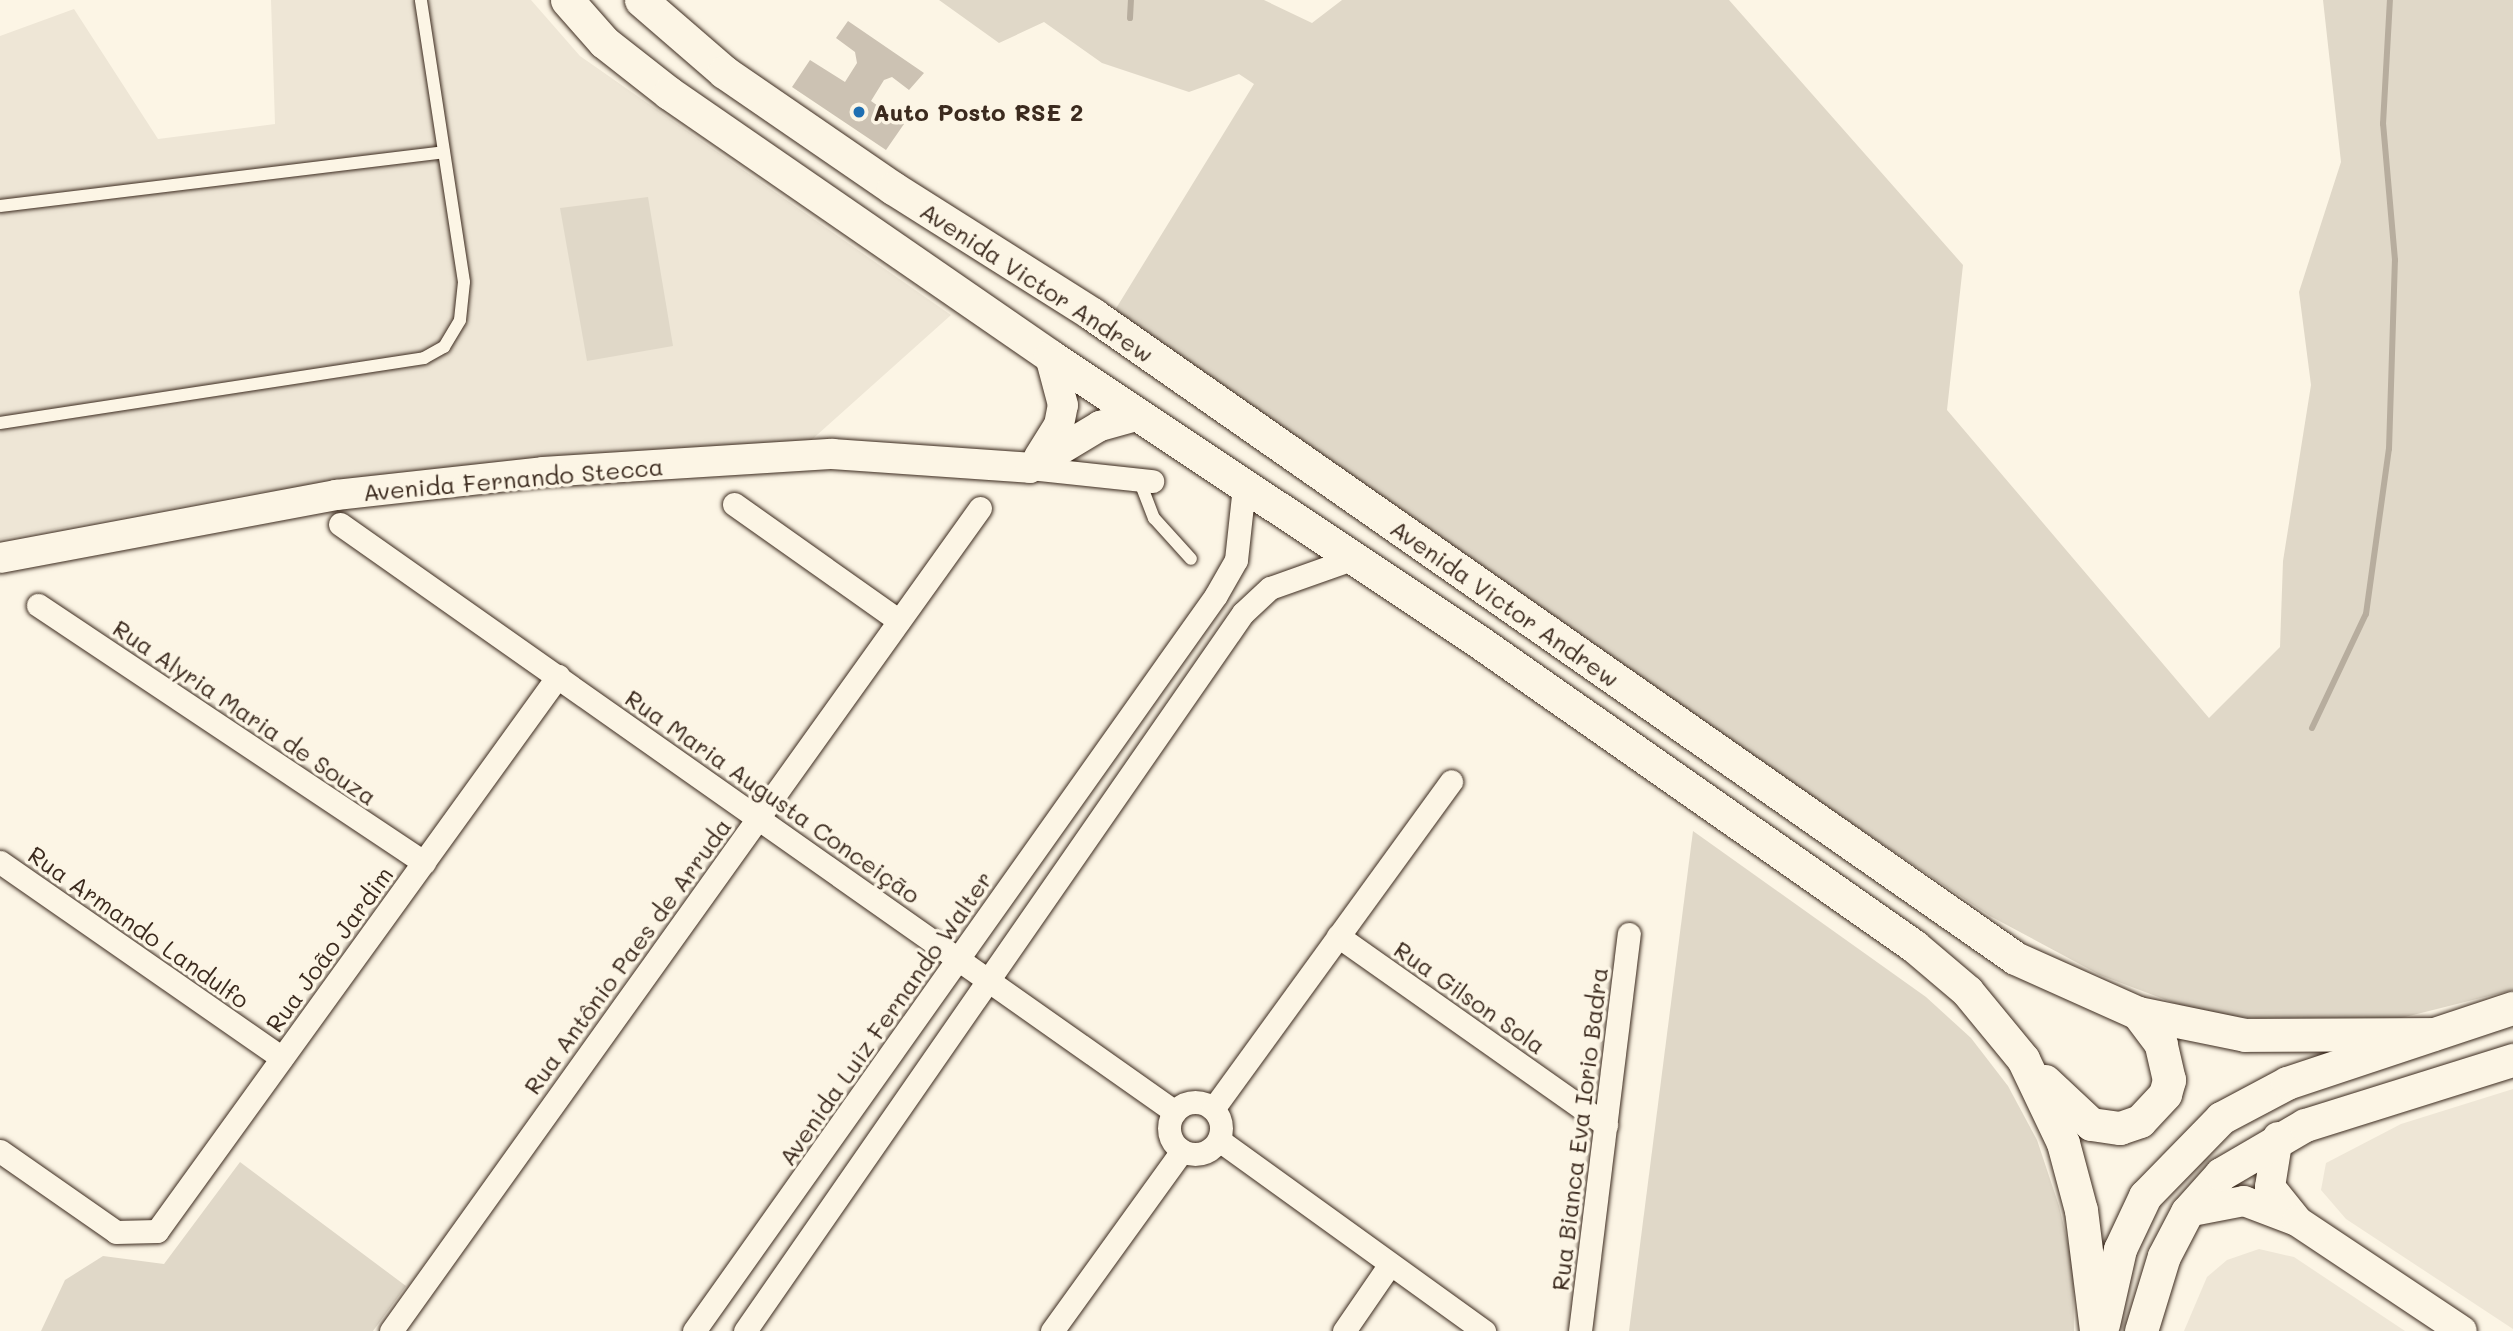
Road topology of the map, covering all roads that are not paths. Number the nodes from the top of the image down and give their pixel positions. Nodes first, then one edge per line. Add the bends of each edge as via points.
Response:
1 (421, 0) edge
2 (567, 0) edge
3 (641, 0) edge
4 (443, 152) junction
5 (0, 206) edge
6 (1050, 356) junction
7 (1140, 415) junction
8 (0, 423) edge
9 (1030, 468) junction
10 (1146, 482) joint
11 (1244, 486) junction
12 (734, 504) dead end
13 (980, 508) dead end
14 (340, 524) dead end
15 (0, 558) edge
16 (1191, 559) dead end
17 (1352, 559) junction
18 (38, 605) dead end
19 (899, 621) junction
20 (558, 676) junction
21 (1118, 736) junction
22 (1451, 781) dead end
23 (1125, 789) junction
24 (758, 818) junction
25 (0, 862) edge
26 (424, 862) junction
27 (1629, 934) dead end
28 (1338, 936) junction
29 (959, 959) junction
30 (990, 981) junction
31 (2513, 1008) edge
32 (2138, 1013) junction
33 (2433, 1034) junction
34 (282, 1058) junction
35 (2023, 1059) junction
36 (2513, 1060) edge
37 (1213, 1109) junction
38 (1175, 1112) junction
39 (1606, 1125) junction
40 (2278, 1137) junction
41 (1219, 1140) junction
42 (0, 1151) edge
43 (1182, 1151) junction
44 (0, 1163) edge
45 (31, 1173) junction
46 (2187, 1212) junction
47 (2297, 1221) junction
48 (1390, 1264) junction
49 (391, 1331) edge
50 (694, 1331) edge
51 (745, 1331) edge
52 (1052, 1331) edge
53 (1344, 1331) edge
54 (1484, 1331) edge
55 (1580, 1331) edge
56 (2096, 1331) edge
57 (2102, 1331) edge
58 (2141, 1331) edge
59 (2462, 1331) edge

1 - 4 lane
2 - 6 main road, Avenida Victor Andrew via 604,42 669,93
3 - 32 main road, Avenida Victor Andrew via 724,72 893,188 1092,314 1959,923 2015,958
4 - 5 lane
4 - 8 lane via 464,303 444,347 410,361
6 - 7 main road, Avenida Victor Andrew
6 - 9 street via 1063,405 1059,425
7 - 9 street via 1100,426
7 - 11 main road, Avenida Victor Andrew
9 - 10 street, Avenida Fernando Stecca
9 - 15 street, Avenida Fernando Stecca via 832,454 543,472 336,495
10 - 16 lane via 1154,518
11 - 17 main road, Avenida Victor Andrew
11 - 21 street, Avenida Luiz Fernando Walter via 1236,560
12 - 19 street
13 - 19 street, Rua Antônio Paes de Arruda
14 - 20 street, Rua Maria Augusta Conceição
17 - 23 street via 1270,587 1243,613
17 - 35 main road, Avenida Victor Andrew via 1478,641 1914,946 1967,991
18 - 26 street, Rua Alyria Maria de Souza
19 - 24 street, Rua Antônio Paes de Arruda
20 - 24 street, Rua Maria Augusta Conceição
20 - 26 street, Rua João Jardim
21 - 23 street via 1127,735 1134,746
21 - 29 street, Avenida Luiz Fernando Walter
22 - 28 street
23 - 30 street
24 - 29 street, Rua Maria Augusta Conceição
24 - 49 street, Rua Antônio Paes de Arruda
25 - 34 street, Rua Armando Landulfo
26 - 34 street, Rua João Jardim
27 - 39 street, Rua Bianca Eva Iorio Badra
28 - 37 street
28 - 39 street, Rua Gilson Sola
29 - 30 street, Rua Maria Augusta Conceição
29 - 50 street, Avenida Luiz Fernando Walter
30 - 38 street, Rua Maria Augusta Conceição
30 - 51 street
31 - 33 main road
32 - 33 main road, Avenida Victor Andrew via 2245,1035
32 - 35 main road via 2161,1044 2169,1080 2165,1094 2140,1121 2120,1128 2091,1124
33 - 57 main road via 2287,1083 2221,1118 2145,1196 2120,1249
34 - 45 street, Rua João Jardim via 157,1231 116,1232
35 - 56 main road, Avenida Victor Andrew via 2063,1143 2081,1210
36 - 40 main road
37 - 38 street via 1197,1102
37 - 41 street via 1221,1123
38 - 43 street via 1169,1129
39 - 55 street, Rua Bianca Eva Iorio Badra
40 - 46 main road via 2221,1174
40 - 47 street via 2270,1186
41 - 43 street via 1199,1154
41 - 48 street
42 - 45 street
43 - 52 street
44 - 45 street
46 - 47 street via 2244,1201
46 - 58 main road via 2164,1256
47 - 59 street
48 - 53 street
48 - 54 street

